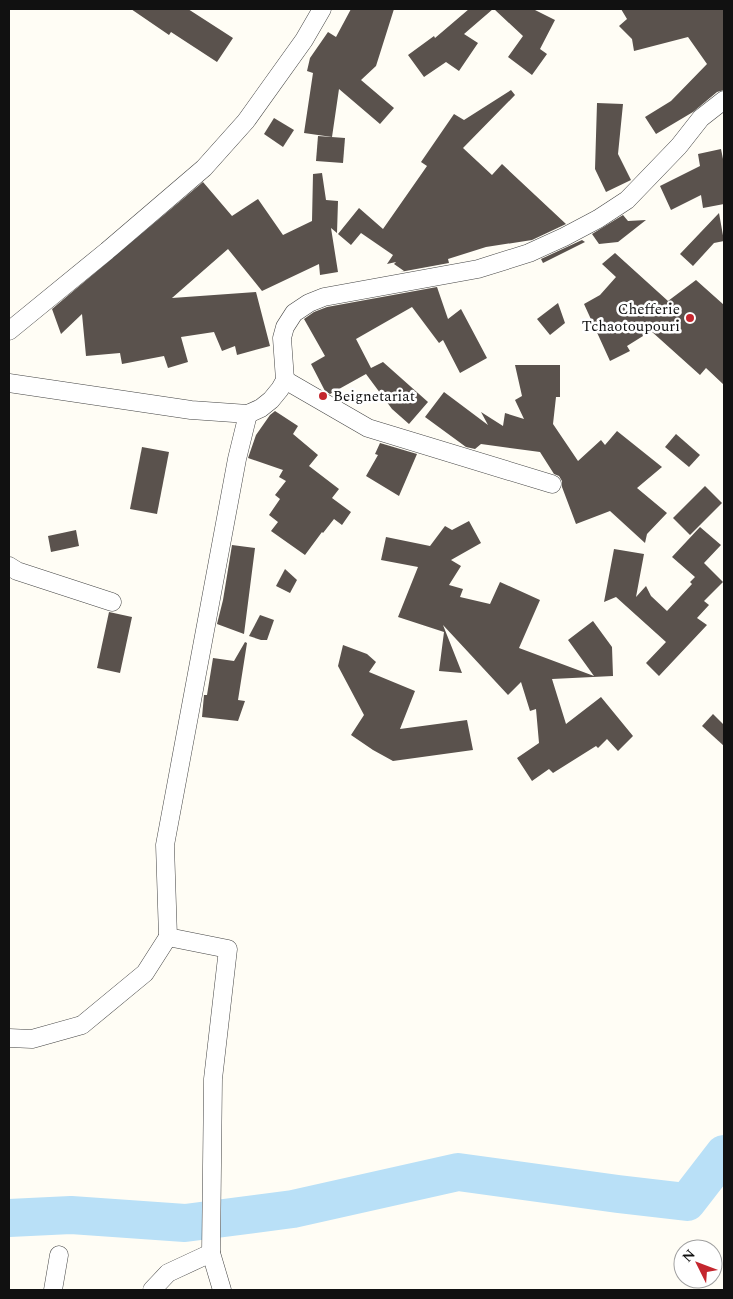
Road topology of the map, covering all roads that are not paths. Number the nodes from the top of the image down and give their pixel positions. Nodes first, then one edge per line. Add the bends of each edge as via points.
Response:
1 (322, 9) edge
2 (724, 100) edge
3 (9, 331) edge
4 (285, 380) junction
5 (9, 383) edge
6 (248, 414) junction
7 (552, 484) dead end
8 (9, 566) edge
9 (112, 602) dead end
10 (168, 937) junction
11 (9, 1038) edge
12 (211, 1253) junction
13 (59, 1255) dead end
14 (53, 1290) edge
15 (152, 1290) edge
16 (222, 1290) edge

1 - 3 street via 252,114 204,168
2 - 4 street via 701,118 627,200 564,237 529,253 478,269 309,303 294,313 285,327 282,338
4 - 6 street via 271,400
4 - 7 street via 368,428
5 - 6 street via 191,410
6 - 10 street via 165,845
8 - 9 street
10 - 11 street via 145,972 82,1025 32,1039
10 - 12 street via 228,949 213,1079
12 - 15 street via 168,1273
12 - 16 street
13 - 14 street

